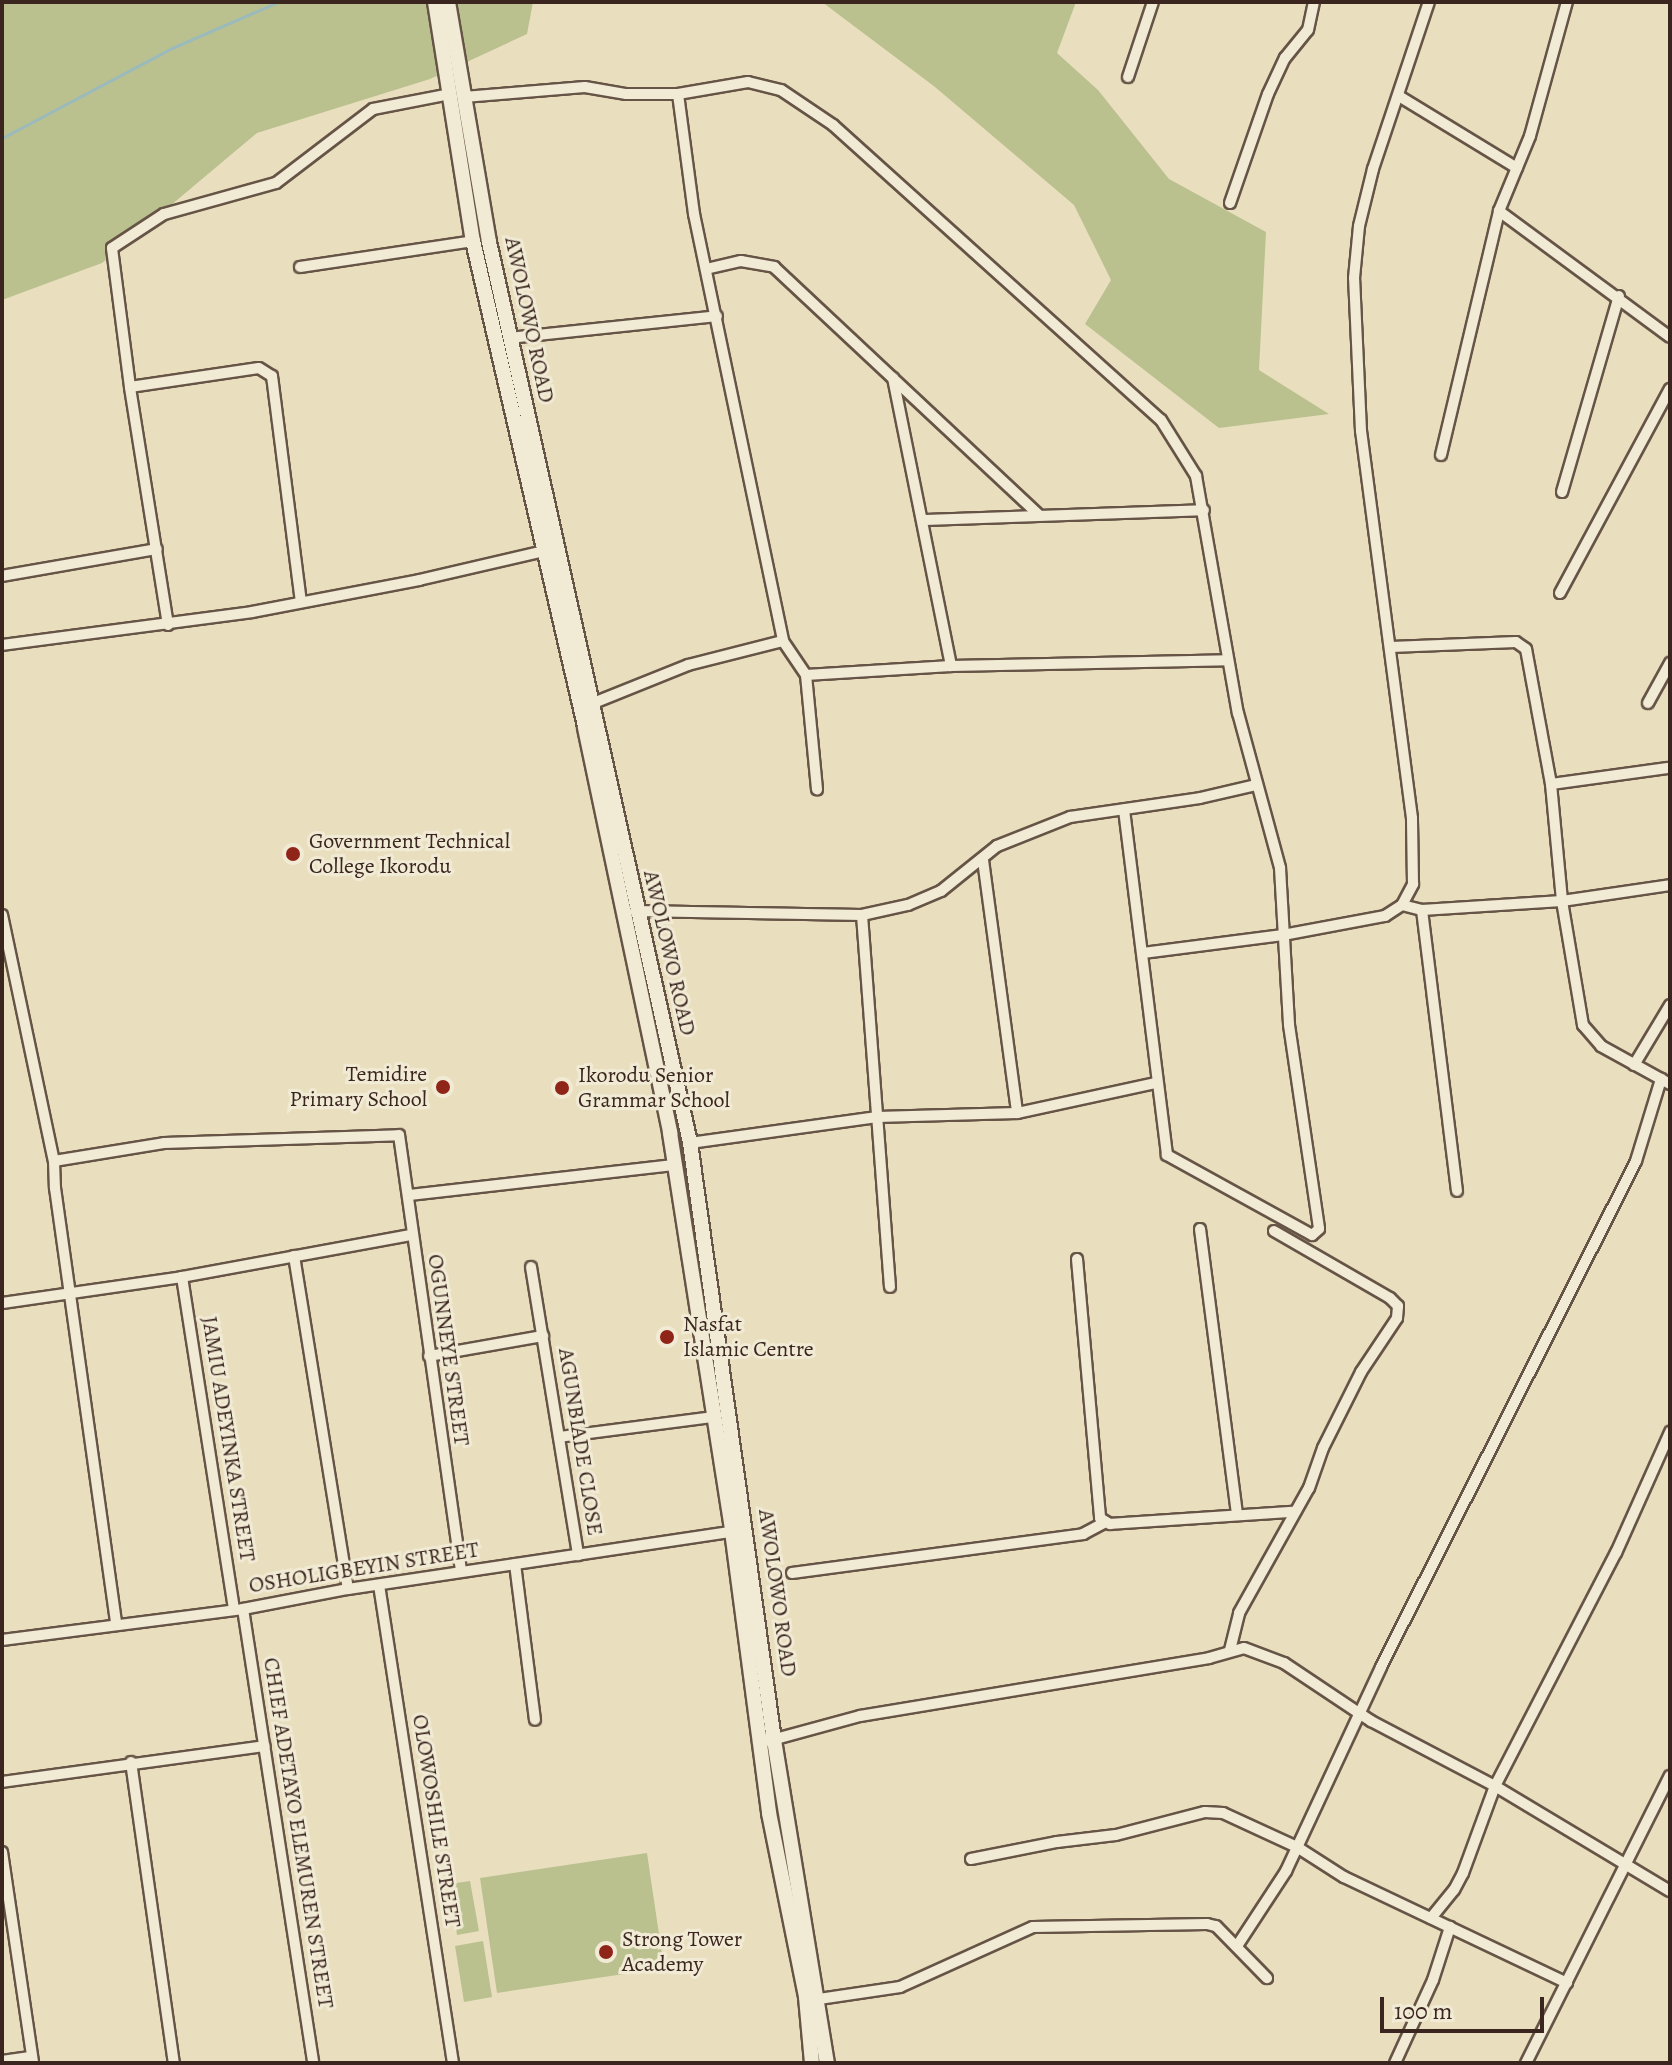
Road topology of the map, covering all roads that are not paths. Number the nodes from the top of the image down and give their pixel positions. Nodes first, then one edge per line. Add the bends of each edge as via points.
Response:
1 (435, 2) edge
2 (448, 2) edge
3 (1153, 2) edge
4 (1314, 2) edge
5 (1429, 2) edge
6 (1567, 2) edge
7 (1128, 77) dead end
8 (678, 94) junction
9 (457, 96) junction
10 (1399, 96) junction
11 (1517, 168) junction
12 (1230, 203) dead end
13 (1499, 211) junction
14 (473, 241) junction
15 (300, 267) dead end
16 (706, 269) junction
17 (1619, 296) junction
18 (717, 316) junction
19 (1670, 337) edge
20 (509, 338) junction
21 (892, 376) junction
22 (130, 387) junction
23 (1670, 389) edge
24 (1441, 455) dead end
25 (1562, 492) dead end
26 (1204, 510) junction
27 (1038, 514) junction
28 (923, 520) junction
29 (157, 549) junction
30 (545, 551) junction
31 (2, 576) edge
32 (1560, 593) dead end
33 (301, 601) junction
34 (168, 625) junction
35 (783, 641) junction
36 (2, 645) edge
37 (1391, 647) junction
38 (1228, 660) junction
39 (1670, 663) edge
40 (951, 666) junction
41 (806, 675) junction
42 (1648, 703) dead end
43 (591, 704) junction
44 (1668, 768) dead end
45 (1551, 784) junction
46 (1256, 785) junction
47 (817, 789) dead end
48 (1124, 810) junction
49 (983, 860) junction
50 (1670, 885) edge
51 (1562, 901) junction
52 (1402, 905) junction
53 (1422, 910) junction
54 (635, 911) junction
55 (2, 915) edge
56 (862, 915) junction
57 (1283, 935) junction
58 (1143, 953) junction
59 (1670, 1005) edge
60 (1634, 1065) junction
61 (1666, 1082) edge
62 (1156, 1083) junction
63 (1017, 1113) junction
64 (877, 1117) junction
65 (690, 1143) junction
66 (54, 1161) junction
67 (675, 1165) junction
68 (1457, 1191) dead end
69 (410, 1195) junction
70 (1200, 1229) dead end
71 (1274, 1231) dead end
72 (411, 1235) junction
73 (294, 1256) junction
74 (1077, 1259) dead end
75 (531, 1267) dead end
76 (182, 1277) junction
77 (890, 1287) dead end
78 (69, 1293) junction
79 (2, 1303) edge
80 (543, 1336) junction
81 (429, 1356) junction
82 (713, 1417) junction
83 (1670, 1432) edge
84 (559, 1437) junction
85 (1292, 1512) junction
86 (1237, 1513) junction
87 (1104, 1523) junction
88 (738, 1530) junction
89 (578, 1555) junction
90 (515, 1564) junction
91 (461, 1571) junction
92 (792, 1573) dead end
93 (379, 1585) junction
94 (348, 1589) junction
95 (239, 1608) junction
96 (116, 1623) junction
97 (2, 1640) edge
98 (1230, 1650) junction
99 (1359, 1713) junction
100 (535, 1720) dead end
101 (768, 1741) junction
102 (265, 1746) junction
103 (131, 1762) junction
104 (1670, 1776) edge
105 (2, 1782) edge
106 (1495, 1786) junction
107 (1297, 1847) junction
108 (2, 1852) edge
109 (971, 1859) dead end
110 (1627, 1866) junction
111 (1670, 1891) edge
112 (1431, 1918) junction
113 (7, 1922) edge
114 (1450, 1927) junction
115 (1237, 1946) junction
116 (1267, 1978) dead end
117 (1567, 1983) junction
118 (819, 1999) junction
119 (32, 2060) edge
120 (2, 2061) edge
121 (174, 2063) edge
122 (313, 2063) edge
123 (453, 2063) edge
124 (812, 2063) edge
125 (827, 2063) edge
126 (1395, 2063) edge
127 (1526, 2063) edge

1 - 9 main road, AWOLOWO ROAD
2 - 9 main road, AWOLOWO ROAD
3 - 7 street
4 - 12 street via 1308,30 1285,58 1268,94
5 - 10 street
6 - 11 street via 1549,77
8 - 9 street via 585,87
8 - 16 street
8 - 26 street via 764,84 796,98 833,125 1161,420 1196,476
9 - 14 main road, AWOLOWO ROAD
9 - 20 main road, AWOLOWO ROAD
9 - 22 street via 373,109 276,183 164,214 115,243 112,254
10 - 11 street
10 - 37 street via 1373,169 1356,250 1361,431
11 - 13 street
13 - 17 street
13 - 24 street
14 - 15 street
14 - 30 main road, AWOLOWO ROAD
16 - 18 street
16 - 21 street via 741,261 774,267
17 - 19 street
17 - 25 street
18 - 20 street
18 - 35 street
20 - 43 main road, AWOLOWO ROAD
21 - 27 street
21 - 28 street
22 - 29 street
22 - 33 street via 259,368 272,376
23 - 32 street
26 - 27 street
26 - 38 street
27 - 28 street
28 - 40 street
29 - 31 street
29 - 34 street
30 - 33 street
30 - 67 main road, AWOLOWO ROAD
33 - 34 street
34 - 36 street
35 - 41 street
35 - 43 street via 688,665
37 - 45 street via 1521,644 1529,654
37 - 52 street via 1415,847 1413,884
38 - 40 street
38 - 46 street
39 - 42 street
40 - 41 street
41 - 47 street
43 - 54 main road, AWOLOWO ROAD
44 - 45 street
45 - 51 street
46 - 48 street
46 - 57 street via 1280,868
48 - 49 street via 1070,817 1008,840
48 - 58 street
49 - 56 street via 941,891
49 - 63 street
50 - 51 street
51 - 53 street
51 - 60 street via 1583,1025 1601,1046
52 - 53 street
52 - 57 street via 1385,916
53 - 68 street
54 - 56 street
54 - 65 main road, AWOLOWO ROAD
55 - 66 street
56 - 64 street
57 - 58 street
57 - 62 street via 1289,1025 1319,1229 1312,1235 1302,1231 1172,1161 1163,1144
58 - 62 street
59 - 60 street
60 - 61 street
61 - 99 street via 1636,1161
62 - 63 street
63 - 64 street
64 - 65 street
64 - 77 street
65 - 88 main road, AWOLOWO ROAD
66 - 69 street, OGUNNEYE STREET via 164,1143 399,1135
66 - 78 street
67 - 69 street
67 - 82 main road, AWOLOWO ROAD
69 - 72 street, OGUNNEYE STREET
70 - 86 street
71 - 85 street via 1398,1306 1397,1318 1361,1372 1309,1488
72 - 73 street
72 - 81 street, OGUNNEYE STREET
73 - 76 street
73 - 94 street
74 - 87 street
75 - 80 street, AGUNBIADE CLOSE
76 - 78 street
76 - 95 street, JAMIU ADEYINKA STREET
78 - 79 street
78 - 96 street
80 - 81 street, AGUNBIADE CLOSE
80 - 84 street, AGUNBIADE CLOSE
81 - 91 street, OGUNNEYE STREET
82 - 84 street
82 - 88 main road, AWOLOWO ROAD
83 - 106 street via 1616,1553
84 - 89 street, AGUNBIADE CLOSE
85 - 86 street
85 - 98 street via 1239,1613
86 - 87 street
87 - 92 street via 1068,1537
88 - 89 street, OSHOLIGBEYIN STREET
88 - 101 main road, AWOLOWO ROAD
89 - 90 street, OSHOLIGBEYIN STREET
90 - 91 street, OSHOLIGBEYIN STREET
90 - 100 street
91 - 93 street, OSHOLIGBEYIN STREET
93 - 94 street, OSHOLIGBEYIN STREET
93 - 123 street, OLOWOSHILE STREET
94 - 95 street, OSHOLIGBEYIN STREET
95 - 96 street, OSHOLIGBEYIN STREET
95 - 102 street, CHIEF ADETAYO ELEMUREN STREET
96 - 97 street, OSHOLIGBEYIN STREET
98 - 99 street via 1244,1648 1273,1658
98 - 101 street via 1209,1658 860,1716
99 - 106 street
99 - 107 street
101 - 118 main road, AWOLOWO ROAD
101 - 124 main road, AWOLOWO ROAD via 769,1813 806,1997
102 - 103 street
102 - 122 street, CHIEF ADETAYO ELEMUREN STREET
103 - 105 street
103 - 121 street
104 - 110 street
106 - 110 street
106 - 112 street via 1463,1873
107 - 109 street via 1223,1813 1205,1812 1116,1835
107 - 112 street via 1344,1877
107 - 115 street
108 - 113 street
110 - 111 street
110 - 117 street
112 - 114 street
113 - 119 street
114 - 117 street
114 - 126 street via 1433,1980
115 - 116 street
115 - 118 street via 1207,1924 1033,1927 900,1987
117 - 127 street
118 - 125 main road, AWOLOWO ROAD
119 - 120 street

